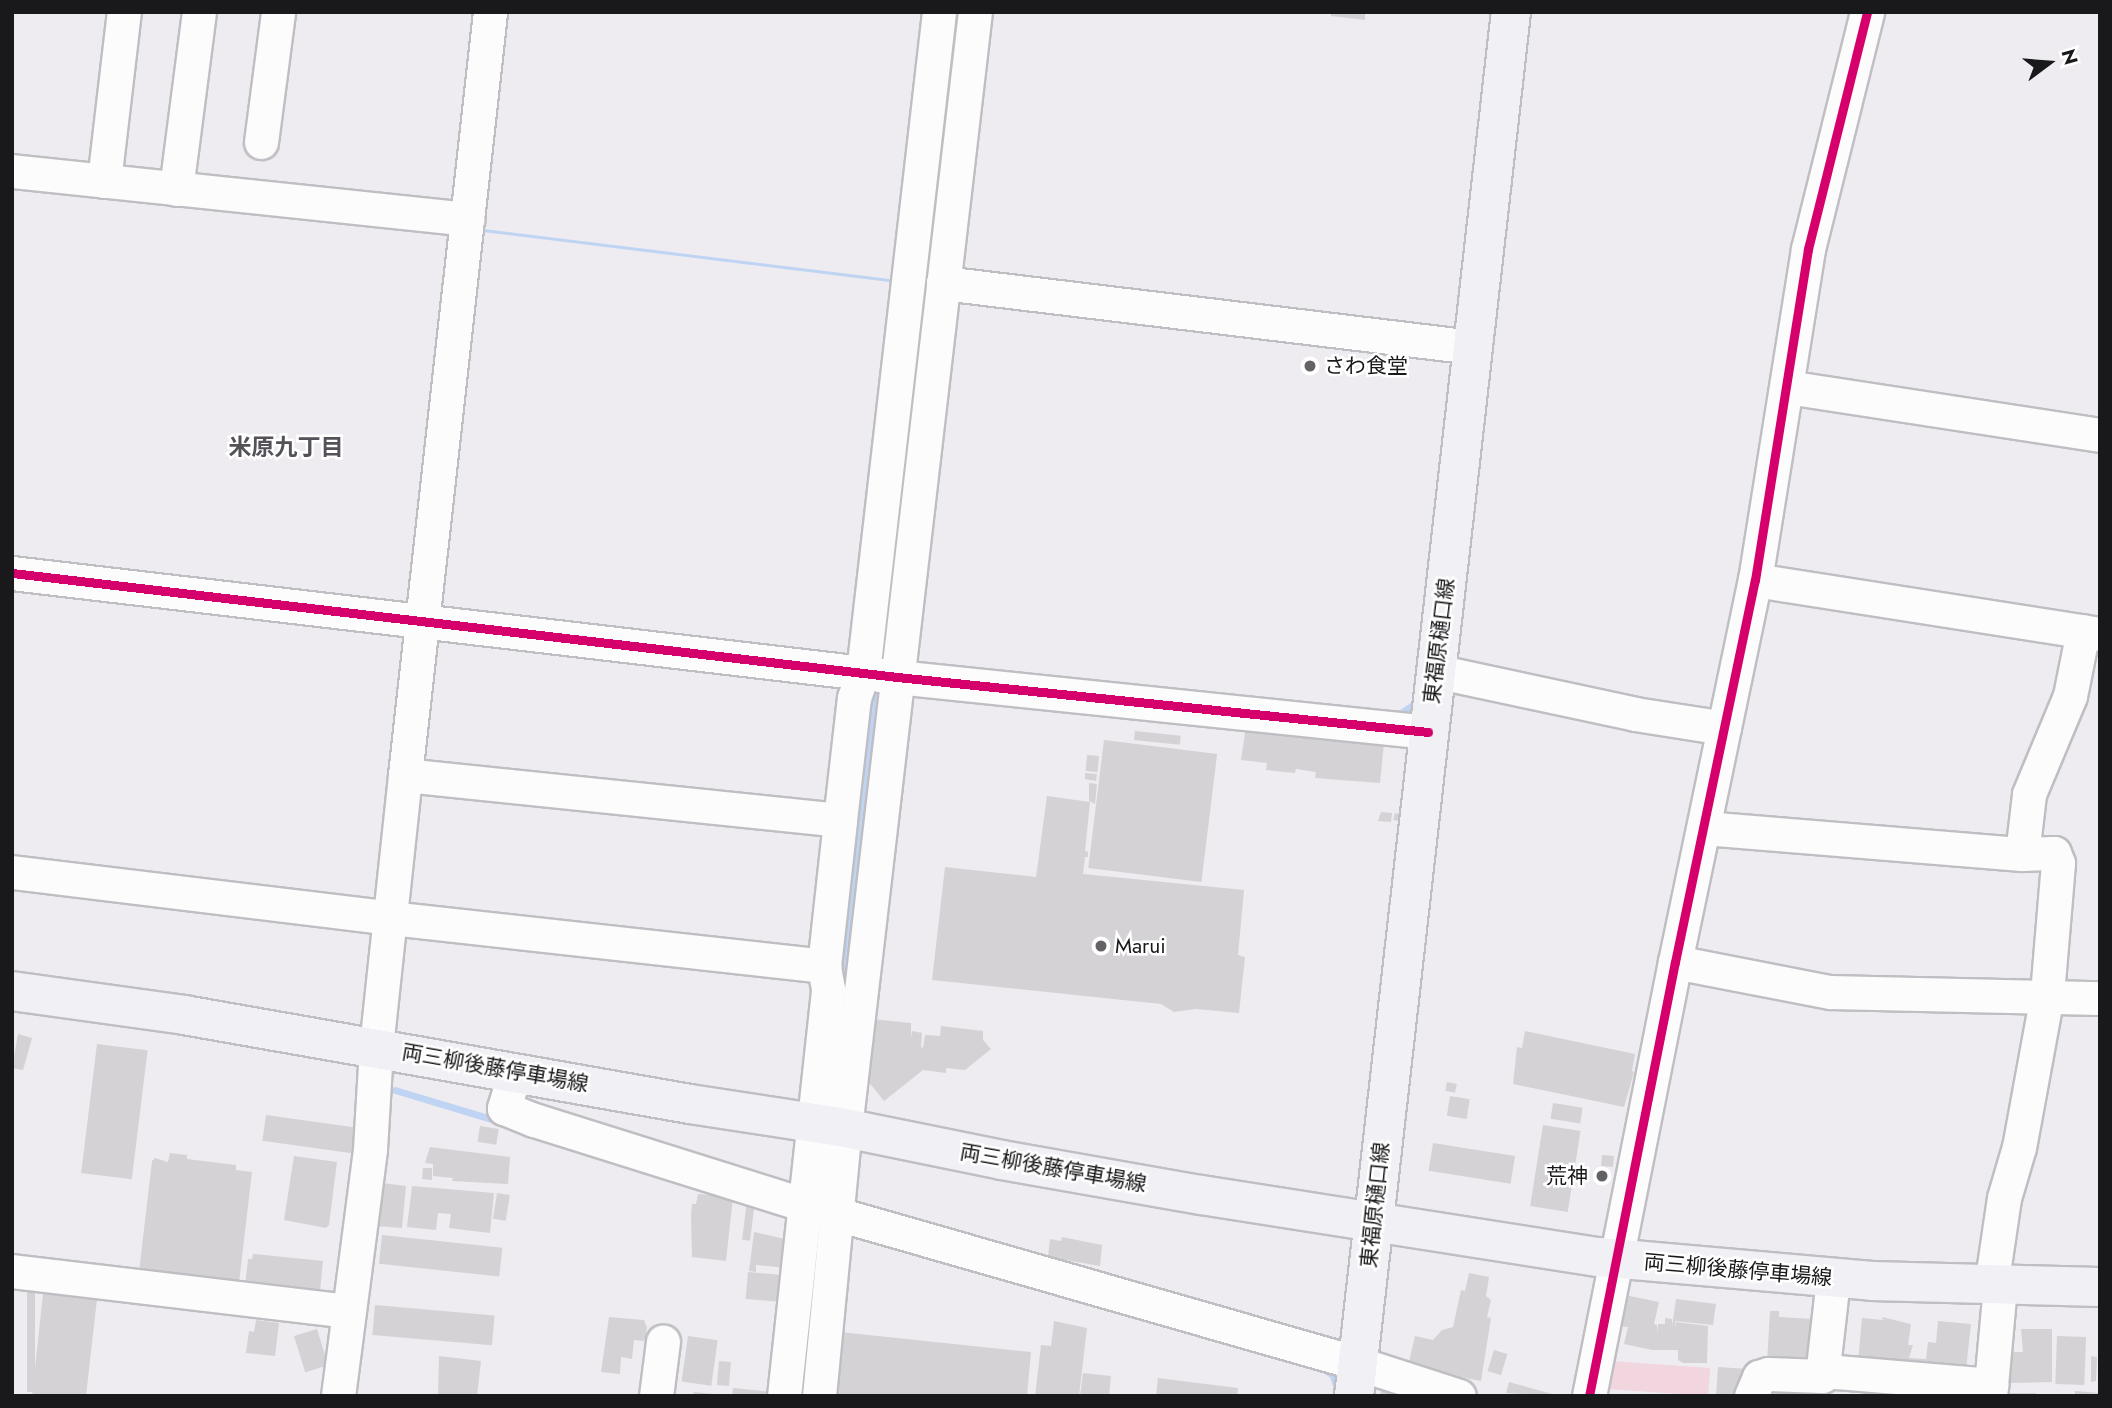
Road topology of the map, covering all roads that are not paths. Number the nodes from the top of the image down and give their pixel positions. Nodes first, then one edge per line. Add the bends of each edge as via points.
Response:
1 (124, 12) edge
2 (199, 12) edge
3 (278, 12) edge
4 (490, 12) edge
5 (939, 12) edge
6 (975, 12) edge
7 (1511, 12) edge
8 (1867, 12) edge
9 (261, 142) dead end
10 (12, 172) edge
11 (104, 181) junction
12 (176, 189) junction
13 (467, 219) junction
14 (943, 283) junction
15 (1473, 347) junction
16 (1787, 387) junction
17 (2100, 435) edge
18 (12, 573) edge
19 (1755, 580) junction
20 (423, 622) junction
21 (2091, 633) edge
22 (1435, 671) junction
23 (863, 673) junction
24 (897, 677) junction
25 (1724, 728) junction
26 (1428, 732) junction
27 (405, 775) junction
28 (840, 820) junction
29 (1703, 828) junction
30 (2022, 854) junction
31 (12, 872) edge
32 (390, 918) junction
33 (1675, 962) junction
34 (824, 965) junction
35 (12, 991) edge
36 (2047, 995) junction
37 (2100, 998) edge
38 (376, 1047) junction
39 (515, 1072) junction
40 (829, 1125) junction
41 (823, 1209) junction
42 (1373, 1221) junction
43 (1618, 1259) junction
44 (12, 1271) edge
45 (1833, 1279) junction
46 (1995, 1286) junction
47 (2100, 1287) edge
48 (348, 1311) junction
49 (663, 1341) dead end
50 (1823, 1367) junction
51 (1355, 1379) edge
52 (1990, 1390) edge
53 (338, 1396) edge
54 (656, 1396) edge
55 (784, 1396) edge
56 (819, 1396) edge
57 (1459, 1396) edge
58 (1590, 1396) edge
59 (1751, 1396) edge

1 - 11 street
2 - 12 street
3 - 9 street
4 - 13 street
5 - 23 street
6 - 14 street
7 - 15 main road, 東福原樋口線
8 - 16 street via 1808,249
10 - 11 street
11 - 12 street
12 - 13 street
13 - 20 street
14 - 15 street
14 - 24 street
15 - 22 main road, 東福原樋口線
16 - 17 street
16 - 19 street
18 - 20 street
19 - 21 street
19 - 25 street
20 - 23 street
20 - 27 street
21 - 30 street via 2029,794
22 - 25 street
22 - 26 main road, 東福原樋口線
23 - 24 street
23 - 28 street via 854,698
24 - 26 street
24 - 40 street
25 - 29 street
26 - 42 main road, 東福原樋口線
27 - 28 street
27 - 32 street
28 - 34 street
29 - 30 street
29 - 33 street
30 - 36 street via 2054,853 2059,863
31 - 32 street
32 - 34 street
32 - 38 street
33 - 36 street via 1830,992
33 - 43 street
34 - 40 street
35 - 38 main road, 両三柳後藤停車場線
36 - 37 street
36 - 46 street via 2019,1147 2004,1198
38 - 39 main road, 両三柳後藤停車場線
38 - 48 street via 370,1149
39 - 40 main road, 両三柳後藤停車場線
39 - 41 street via 504,1108
40 - 41 street
40 - 42 main road, 両三柳後藤停車場線 via 1028,1165
41 - 51 street
41 - 55 street
41 - 56 street
42 - 43 main road, 両三柳後藤停車場線
42 - 51 main road, 東福原樋口線
43 - 45 main road, 両三柳後藤停車場線
43 - 58 street
44 - 48 street
45 - 46 main road, 両三柳後藤停車場線
45 - 50 street
46 - 47 main road, 両三柳後藤停車場線
46 - 52 street
48 - 53 street
49 - 54 street
50 - 52 street
50 - 59 street via 1822,1376 1759,1377
51 - 57 street

